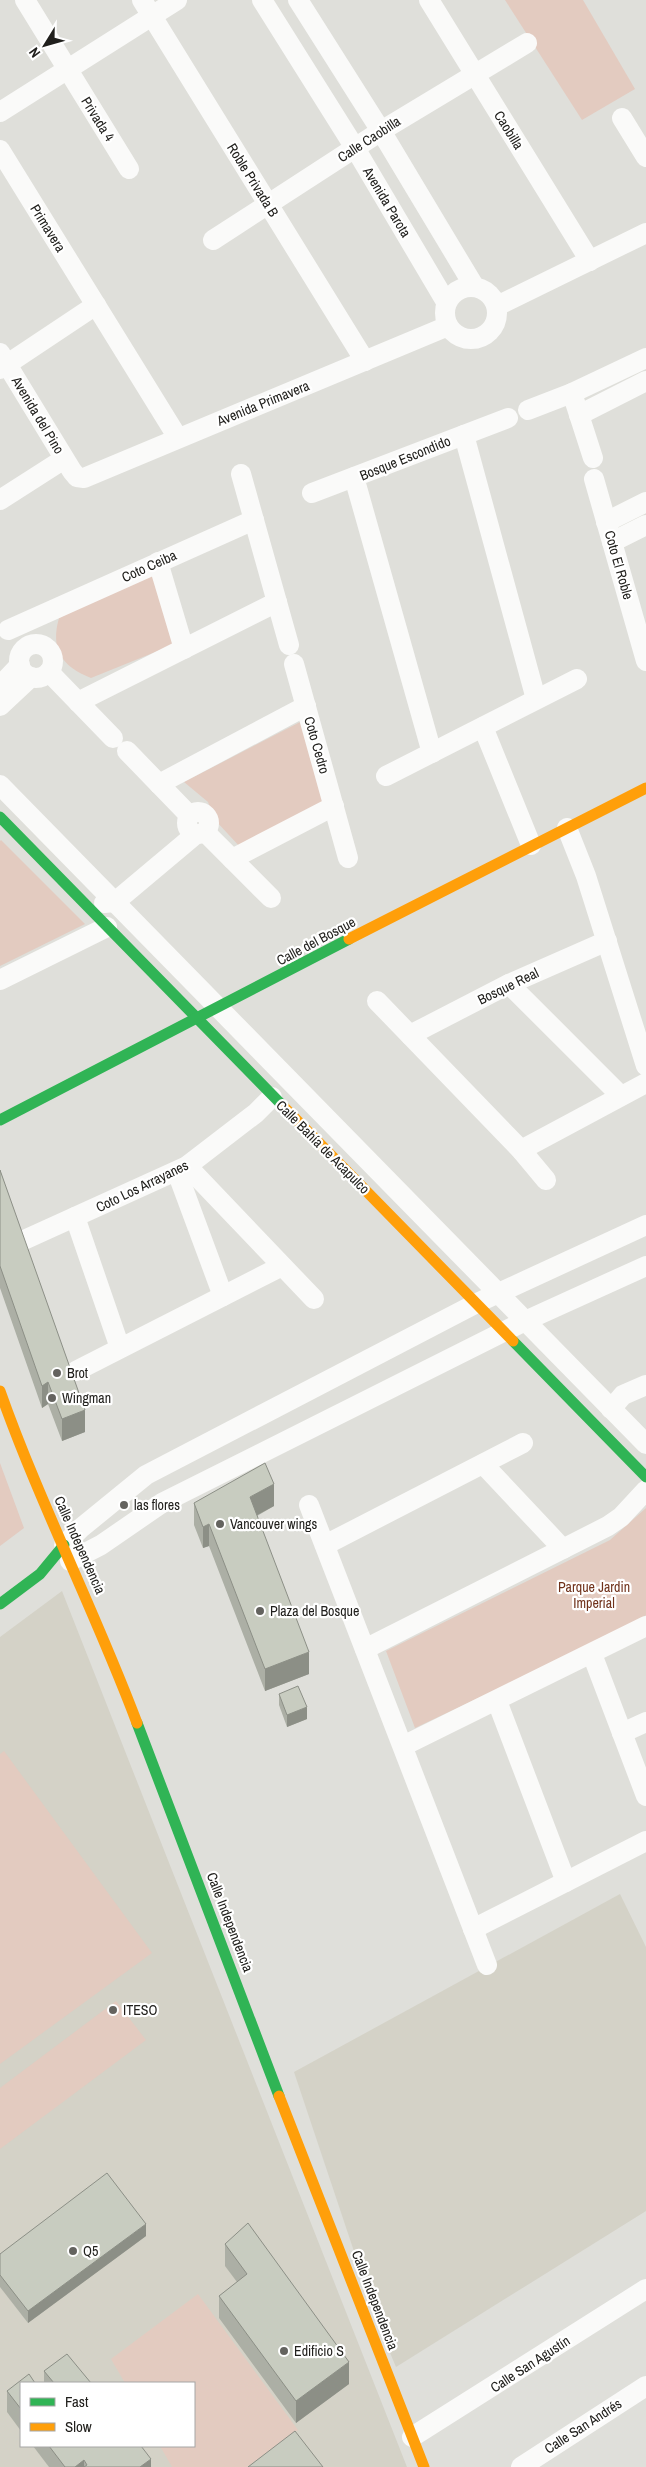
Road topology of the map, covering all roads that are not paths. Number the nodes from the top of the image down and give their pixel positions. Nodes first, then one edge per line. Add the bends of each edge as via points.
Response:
1 (25, 0) edge
2 (177, 0) edge
3 (262, 0) edge
4 (298, 0) edge
5 (429, 0) edge
6 (147, 8) edge
7 (527, 43) dead end
8 (68, 69) junction
9 (475, 75) junction
10 (0, 112) edge
11 (622, 118) dead end
12 (381, 131) junction
13 (355, 148) junction
14 (0, 150) edge
15 (646, 157) edge
16 (129, 169) dead end
17 (268, 205) junction
18 (646, 233) edge
19 (213, 240) dead end
20 (590, 261) junction
21 (474, 286) junction
22 (446, 302) junction
23 (96, 305) junction
24 (497, 306) junction
25 (448, 326) junction
26 (646, 358) edge
27 (365, 361) junction
28 (2, 362) edge
29 (646, 381) edge
30 (572, 393) junction
31 (528, 410) dead end
32 (579, 415) junction
33 (508, 418) dead end
34 (464, 435) junction
35 (178, 438) junction
36 (593, 458) dead end
37 (64, 459) junction
38 (241, 474) dead end
39 (77, 477) joint
40 (354, 477) junction
41 (594, 479) dead end
42 (312, 493) dead end
43 (0, 500) edge
44 (646, 502) edge
45 (254, 520) junction
46 (606, 522) junction
47 (646, 525) edge
48 (612, 542) junction
49 (158, 562) junction
50 (277, 602) junction
51 (44, 612) junction
52 (8, 631) edge
53 (37, 643) junction
54 (184, 649) junction
55 (645, 651) edge
56 (33, 671) junction
57 (577, 678) dead end
58 (0, 686) edge
59 (536, 699) junction
60 (78, 702) junction
61 (0, 706) edge
62 (306, 706) junction
63 (483, 727) junction
64 (432, 753) junction
65 (386, 776) dead end
66 (159, 784) junction
67 (0, 785) edge
68 (646, 788) edge
69 (334, 806) junction
70 (2, 823) edge
71 (194, 826) junction
72 (567, 828) junction
73 (531, 845) junction
74 (348, 858) dead end
75 (232, 859) junction
76 (271, 898) dead end
77 (104, 902) junction
78 (106, 927) junction
79 (607, 941) junction
80 (0, 980) edge
81 (509, 984) junction
82 (377, 1001) dead end
83 (220, 1008) junction
84 (197, 1020) junction
85 (410, 1035) junction
86 (646, 1066) edge
87 (646, 1083) edge
88 (272, 1096) junction
89 (620, 1096) junction
90 (0, 1120) edge
91 (521, 1150) junction
92 (182, 1169) junction
93 (546, 1180) dead end
94 (75, 1217) junction
95 (646, 1225) edge
96 (24, 1240) edge
97 (282, 1266) junction
98 (646, 1266) edge
99 (498, 1293) junction
100 (223, 1296) junction
101 (314, 1299) dead end
102 (476, 1303) junction
103 (525, 1321) junction
104 (504, 1331) junction
105 (120, 1348) junction
106 (76, 1371) dead end
107 (646, 1385) edge
108 (0, 1391) edge
109 (611, 1409) junction
110 (523, 1443) dead end
111 (646, 1444) edge
112 (483, 1464) junction
113 (146, 1475) junction
114 (646, 1477) edge
115 (646, 1490) edge
116 (162, 1503) junction
117 (309, 1505) dead end
118 (325, 1545) junction
119 (563, 1549) junction
120 (67, 1553) junction
121 (40, 1574) junction
122 (0, 1604) edge
123 (644, 1630) edge
124 (365, 1649) junction
125 (592, 1654) junction
126 (497, 1701) junction
127 (646, 1722) edge
128 (622, 1734) junction
129 (402, 1746) junction
130 (646, 1796) edge
131 (646, 1841) edge
132 (566, 1882) junction
133 (473, 1929) junction
134 (488, 1965) dead end
135 (646, 2290) edge
136 (646, 2386) edge
137 (412, 2437) junction
138 (424, 2467) edge
139 (521, 2467) edge

1 - 8 street, Privada 4
2 - 6 street
3 - 13 street, Avenida Parota
4 - 12 street
5 - 9 street, Caobilla
6 - 8 street
6 - 17 street, Roble Privada B
7 - 9 street, Calle Caobilla
8 - 10 street
8 - 16 street, Privada 4
9 - 12 street, Calle Caobilla
9 - 20 street, Caobilla
11 - 15 street
12 - 13 street, Calle Caobilla
12 - 21 street
13 - 17 street, Calle Caobilla
13 - 22 street, Avenida Parota
14 - 23 street, Primavera
17 - 19 street, Calle Caobilla
17 - 27 street, Roble Privada B
18 - 20 street
20 - 24 street
21 - 22 street via 458,290
21 - 24 street via 489,292
22 - 25 street via 444,315
23 - 28 street
23 - 35 street, Primavera
24 - 25 street via 498,317 494,327 476,340 465,340 455,335
25 - 27 street, Avenida Primavera
26 - 30 street
27 - 35 street, Avenida Primavera
28 - 37 street, Avenida del Pino
29 - 32 street
30 - 31 street
30 - 32 street
32 - 36 street
33 - 34 street
34 - 40 street, Bosque Escondido
34 - 59 street, Bosque Escondido
35 - 39 street, Avenida Primavera via 84,478
37 - 39 street, Avenida del Pino
37 - 43 street
38 - 45 street
40 - 42 street
40 - 64 street, Bosque Escondido
41 - 46 street, Coto El Roble
44 - 46 street
45 - 49 street, Coto Ceiba
45 - 50 street
46 - 48 street, Coto El Roble
47 - 48 street
48 - 55 street, Coto El Roble
49 - 51 street, Coto Ceiba
49 - 54 street
50 - 54 street
50 - 62 street
51 - 52 street, Coto Ceiba
51 - 53 street
53 - 56 street via 23,649 19,659
53 - 56 street via 46,646 54,662
54 - 60 street
56 - 58 street
56 - 60 street
56 - 61 street
57 - 59 street
59 - 63 street
60 - 66 street
62 - 66 street, Coto Cedro
62 - 69 street, Coto Cedro
63 - 64 street
63 - 73 street
64 - 65 street
66 - 71 street
67 - 77 street, Calle Bahía de Acapulco
68 - 72 street, Calle del Bosque
69 - 74 street, Coto Cedro
69 - 75 street
70 - 77 street, Calle Bahía de Acapulco
71 - 75 street
71 - 77 street
72 - 73 street, Calle del Bosque
72 - 79 street
73 - 83 street, Calle del Bosque
75 - 76 street
77 - 78 street, Calle Bahía de Acapulco
77 - 83 street, Calle Bahía de Acapulco
78 - 80 street
78 - 84 street, Calle Bahía de Acapulco
79 - 81 street, Bosque Real
79 - 86 street
81 - 85 street, Bosque Real
81 - 89 street
82 - 85 street
83 - 84 street, Calle del Bosque
83 - 99 street, Calle Bahía de Acapulco
84 - 88 street, Calle Bahía de Acapulco
84 - 90 street, Calle del Bosque
85 - 91 street
87 - 89 street
88 - 92 street, Coto Los Arrayanes via 256,1113
88 - 102 street, Calle Bahía de Acapulco
89 - 91 street
91 - 93 street
92 - 94 street, Coto Los Arrayanes
92 - 97 street
92 - 100 street
94 - 96 street, Coto Los Arrayanes
94 - 105 street
95 - 99 street
97 - 100 street
97 - 101 street
98 - 103 street
99 - 102 street
99 - 103 street, Calle Bahía de Acapulco
100 - 105 street
102 - 104 street, Calle Bahía de Acapulco
102 - 113 street
103 - 104 street
103 - 109 street, Calle Bahía de Acapulco
104 - 114 street, Calle Bahía de Acapulco
104 - 116 street
105 - 106 street
107 - 109 street via 623,1395
108 - 120 street, Calle Independencia via 24,1458
109 - 111 street, Calle Bahía de Acapulco
110 - 112 street
112 - 118 street
112 - 119 street
113 - 116 street
113 - 120 street via 81,1528
115 - 119 street via 621,1517
116 - 120 street via 101,1545
117 - 118 street
118 - 124 street
119 - 124 street
120 - 121 street
120 - 121 street
120 - 137 street, Calle Independencia via 121,1680
121 - 122 street
123 - 125 street
124 - 129 street
125 - 126 street
125 - 128 street
126 - 129 street
126 - 132 street
127 - 128 street
128 - 130 street
129 - 133 street
131 - 132 street
132 - 133 street
133 - 134 street
135 - 137 street, Calle San Agustín
136 - 139 street, Calle San Andrés
137 - 138 street, Calle Independencia

